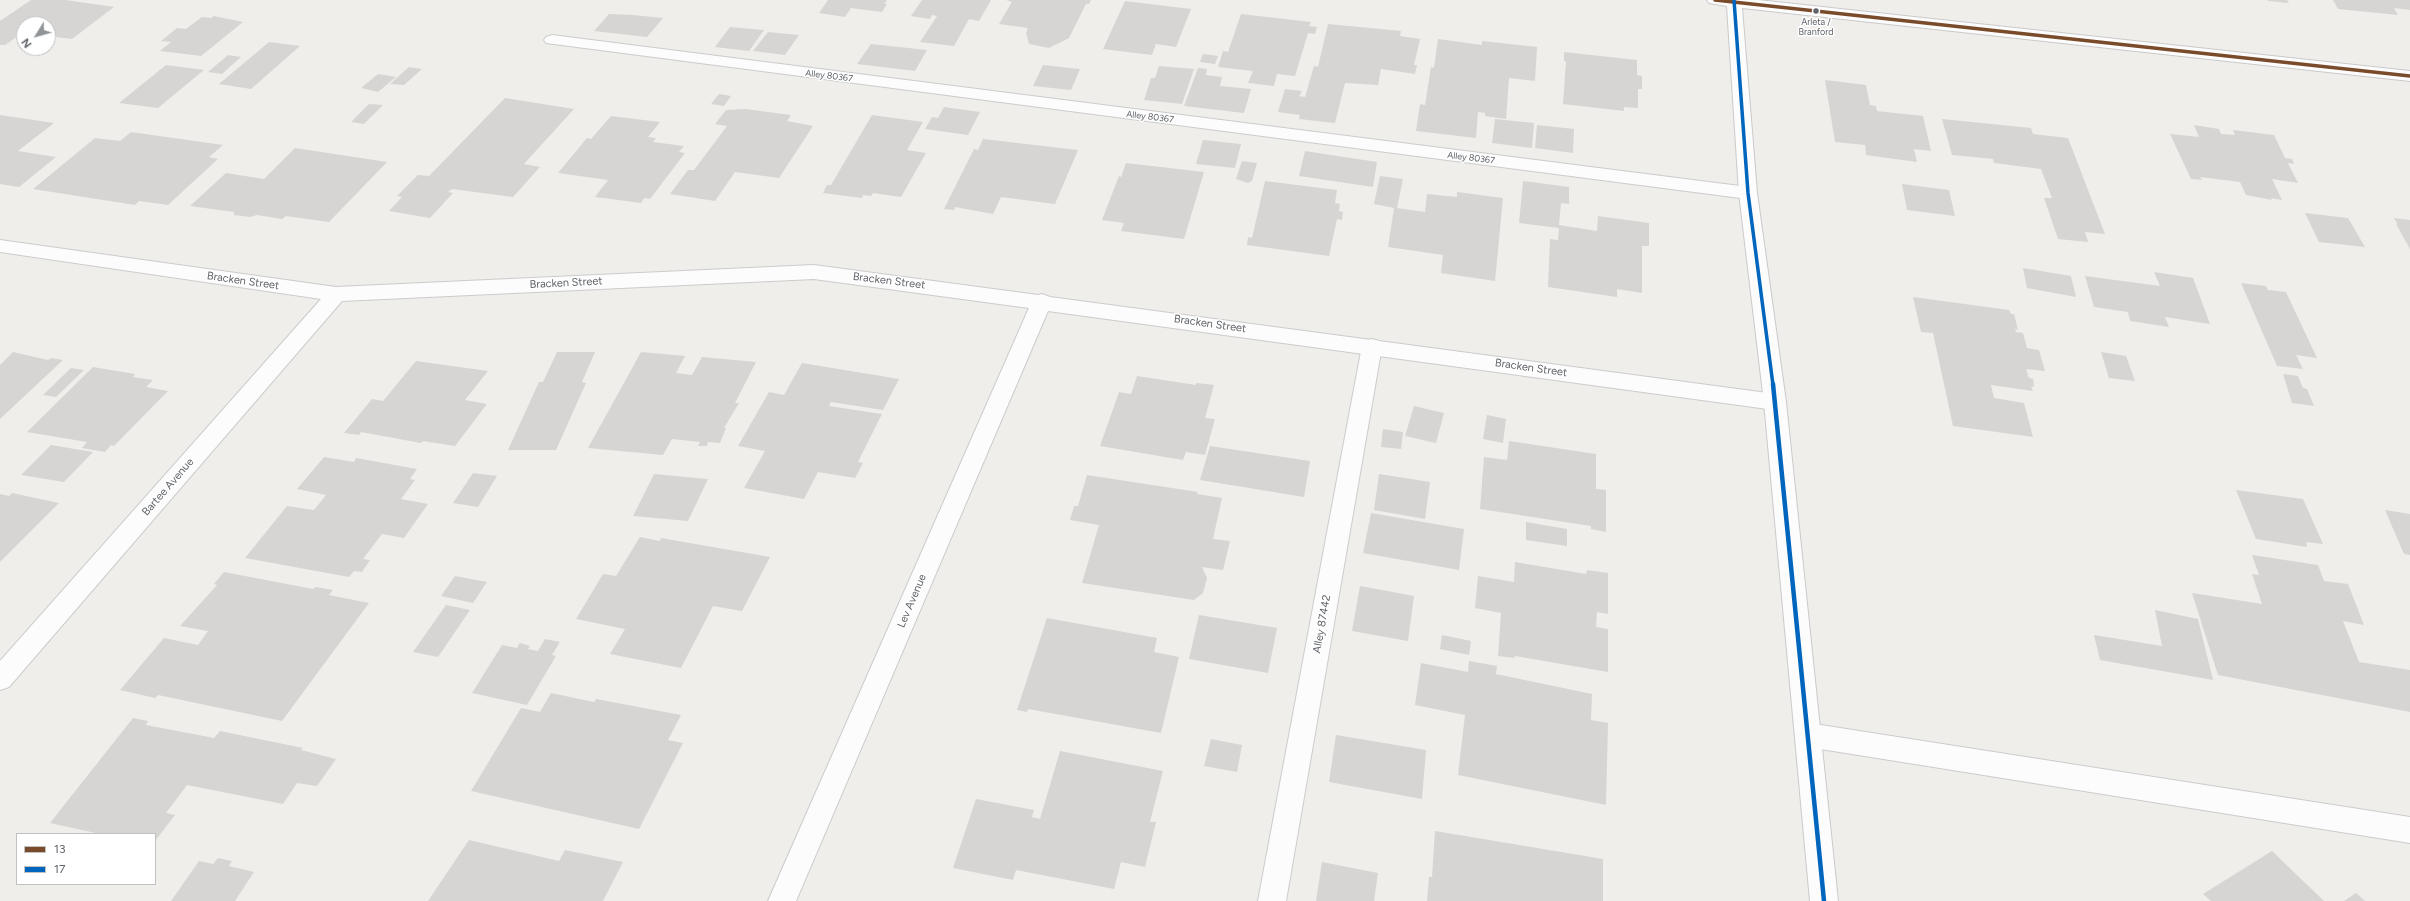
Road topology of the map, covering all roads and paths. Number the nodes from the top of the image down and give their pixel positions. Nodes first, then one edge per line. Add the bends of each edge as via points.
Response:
1 (1715, 0) edge
2 (1734, 1) edge
3 (552, 40) dead end
4 (2410, 76) edge
5 (1748, 193) junction
6 (0, 246) edge
7 (336, 294) junction
8 (1042, 301) junction
9 (1372, 346) junction
10 (1775, 402) junction
11 (0, 679) edge
12 (1808, 735) junction
13 (2410, 830) edge
14 (782, 901) edge
15 (1272, 901) edge
16 (1824, 901) edge

1 - 2 street
2 - 4 street
2 - 5 street
3 - 5 street, Alley 80367
5 - 10 street
6 - 7 street, Bracken Street
7 - 8 street, Bracken Street via 814,272
7 - 11 street, Bartee Avenue
8 - 9 street, Bracken Street
8 - 14 street, Lev Avenue
9 - 10 street, Bracken Street
9 - 15 street, Alley 87442
10 - 12 street
12 - 13 street
12 - 16 street

